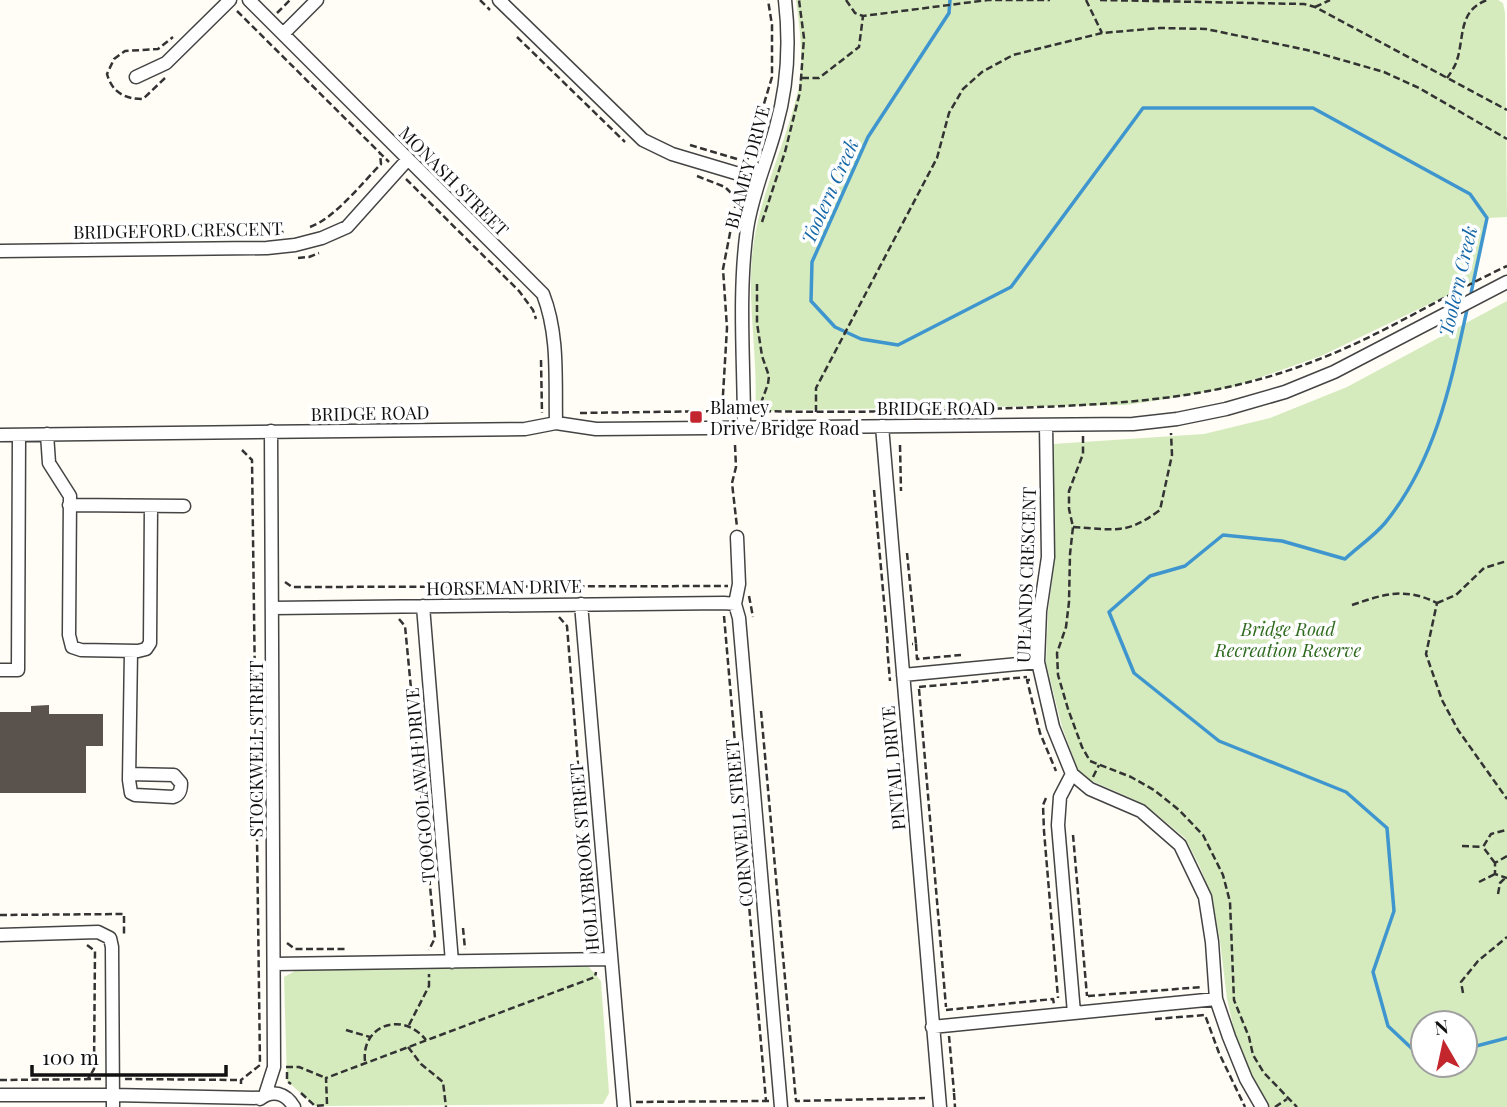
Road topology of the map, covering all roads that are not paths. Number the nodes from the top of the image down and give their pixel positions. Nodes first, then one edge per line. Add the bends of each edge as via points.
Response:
1 (249, 0) edge
2 (317, 0) edge
3 (499, 0) edge
4 (785, 0) edge
5 (229, 1) edge
6 (283, 34) junction
7 (136, 77) dead end
8 (408, 159) junction
9 (759, 180) junction
10 (0, 251) edge
11 (1507, 282) edge
12 (556, 423) junction
13 (1046, 425) junction
14 (882, 426) junction
15 (744, 427) junction
16 (271, 431) junction
17 (0, 435) edge
18 (19, 435) junction
19 (47, 435) junction
20 (69, 505) junction
21 (151, 506) junction
22 (184, 506) dead end
23 (737, 537) road end
24 (581, 604) junction
25 (735, 604) junction
26 (273, 608) junction
27 (424, 612) junction
28 (131, 651) junction
29 (1038, 662) junction
30 (0, 670) edge
31 (903, 675) junction
32 (129, 774) dead end
33 (1072, 774) junction
34 (0, 935) edge
35 (452, 955) junction
36 (605, 960) junction
37 (280, 963) junction
38 (1216, 999) junction
39 (1074, 1013) junction
40 (932, 1027) junction
41 (280, 1067) junction
42 (0, 1095) edge
43 (260, 1100) edge
44 (113, 1101) edge
45 (781, 1104) edge
46 (292, 1105) edge
47 (630, 1105) edge
48 (940, 1107) edge
49 (1262, 1107) edge

1 - 6 street, MONASH STREET
2 - 6 street
3 - 9 street via 643,140 672,154
4 - 9 street, BLAMEY DRIVE via 789,58 785,90
5 - 7 street via 166,63
6 - 8 street, MONASH STREET
8 - 10 street, BRIDGEFORD CRESCENT via 347,226 295,245
8 - 12 street, MONASH STREET via 543,294 555,340
9 - 15 street, BLAMEY DRIVE via 743,265
11 - 13 street, BRIDGE ROAD via 1285,392 1226,409 1133,424
12 - 15 street, BRIDGE ROAD via 595,429
12 - 16 street, BRIDGE ROAD via 525,429
13 - 14 street, BRIDGE ROAD
13 - 29 street, UPLANDS CRESCENT via 1048,557
14 - 15 street, BRIDGE ROAD
14 - 31 street, PINTAIL DRIVE
16 - 19 street, BRIDGE ROAD
16 - 26 street, STOCKWELL STREET
17 - 18 street, BRIDGE ROAD
18 - 19 street, BRIDGE ROAD
18 - 30 street via 18,670
19 - 20 street via 49,463 70,496
20 - 21 street
20 - 28 street via 72,647
21 - 22 street
21 - 28 street via 151,635 146,649
23 - 25 street, CORNWELL STREET
24 - 25 street, HORSEMAN DRIVE
24 - 27 street, HORSEMAN DRIVE
24 - 36 street, HOLLYBROOK STREET
25 - 45 street, CORNWELL STREET
26 - 27 street, HORSEMAN DRIVE
26 - 37 street, STOCKWELL STREET
27 - 35 street, TOOGOOLAWAH DRIVE
28 - 32 street
29 - 31 street
29 - 33 street, UPLANDS CRESCENT via 1053,727
31 - 40 street, PINTAIL DRIVE
33 - 38 street, UPLANDS CRESCENT via 1088,787 1141,811 1180,845 1205,897
33 - 39 street via 1060,797 1058,825
34 - 44 street via 98,932 110,938
35 - 36 street
35 - 37 street
36 - 47 street, HOLLYBROOK STREET
37 - 41 street, STOCKWELL STREET
38 - 39 street
38 - 49 street, UPLANDS CRESCENT via 1228,1037
39 - 40 street
40 - 48 street, PINTAIL DRIVE
41 - 43 street, STOCKWELL STREET
41 - 46 street, STOCKWELL STREET
42 - 44 street
43 - 44 street
43 - 46 street via 276,1093

